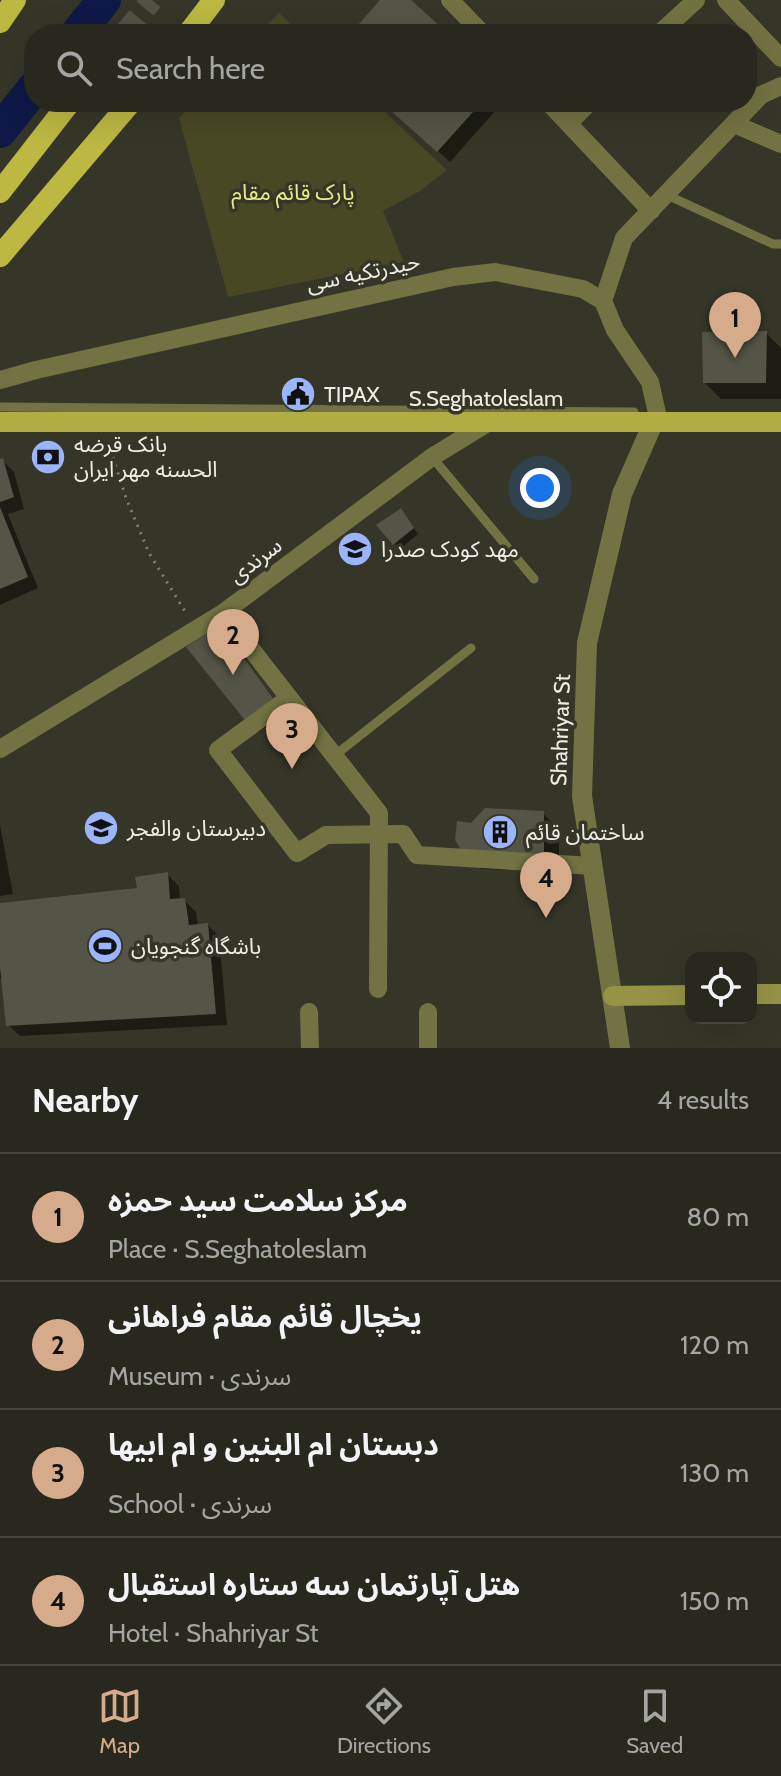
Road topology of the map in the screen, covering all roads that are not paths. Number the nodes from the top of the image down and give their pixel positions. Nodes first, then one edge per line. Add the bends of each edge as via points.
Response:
1 (15, 0) edge
2 (191, 0) edge
3 (214, 0) edge
4 (450, 0) edge
5 (696, 0) edge
6 (726, 0) edge
7 (0, 22) edge
8 (191, 24) edge
9 (196, 24) edge
10 (473, 24) edge
11 (670, 24) edge
12 (749, 24) edge
13 (757, 33) edge
14 (781, 58) edge
15 (781, 86) edge
16 (761, 95) junction
17 (757, 99) edge
18 (781, 102) edge
19 (62, 112) edge
20 (123, 112) edge
21 (558, 112) edge
22 (580, 112) edge
23 (745, 112) edge
24 (569, 123) junction
25 (734, 124) junction
26 (781, 144) edge
27 (0, 192) edge
28 (667, 195) junction
29 (651, 211) junction
30 (18, 237) junction
31 (781, 244) edge
32 (0, 256) edge
33 (0, 266) edge
34 (603, 301) junction
35 (0, 380) edge
36 (0, 407) edge
37 (781, 413) edge
38 (655, 417) junction
39 (0, 422) edge
40 (489, 422) junction
41 (781, 422) edge
42 (432, 457) junction
43 (534, 579) dead end
44 (223, 613) junction
45 (471, 648) dead end
46 (289, 698) junction
47 (0, 749) edge
48 (334, 756) junction
49 (379, 834) junction
50 (592, 866) junction
51 (378, 989) dead end
52 (757, 994) edge
53 (781, 994) edge
54 (685, 995) edge
55 (613, 996) junction
56 (309, 1012) dead end
57 (428, 1012) dead end
58 (310, 1048) edge
59 (428, 1048) edge
60 (620, 1048) edge

1 - 7 highway
2 - 8 highway
3 - 9 highway
4 - 10 street
5 - 11 street
6 - 12 street
13 - 14 street
15 - 16 street
16 - 17 street
16 - 18 street
19 - 27 highway
20 - 30 highway
21 - 24 street
22 - 24 street
23 - 25 street
24 - 29 street
25 - 26 street
25 - 28 street
28 - 29 street
28 - 31 lane
29 - 34 street via 624,238
30 - 32 highway
30 - 33 main road
34 - 35 street, حیدرتکیه سی via 583,289 495,272 453,277
34 - 38 street via 615,330 650,382
36 - 38 lane
37 - 38 lane
38 - 40 main road, S.Seghatoleslam
38 - 41 main road, S.Seghatoleslam
38 - 50 street, Shahriyar St via 622,494 587,643 582,796
39 - 40 main road, S.Seghatoleslam
40 - 42 street, سرندی
42 - 43 lane
42 - 44 street, سرندی
44 - 46 street
44 - 47 street, سرندی
45 - 48 lane
46 - 48 street
46 - 49 street via 218,750 297,853 326,835
48 - 49 street via 379,813
49 - 50 street via 403,834 417,855
49 - 51 street
50 - 55 street, Shahriyar St
52 - 53 main road
54 - 55 main road
55 - 60 street, Shahriyar St
56 - 58 street
57 - 59 street

